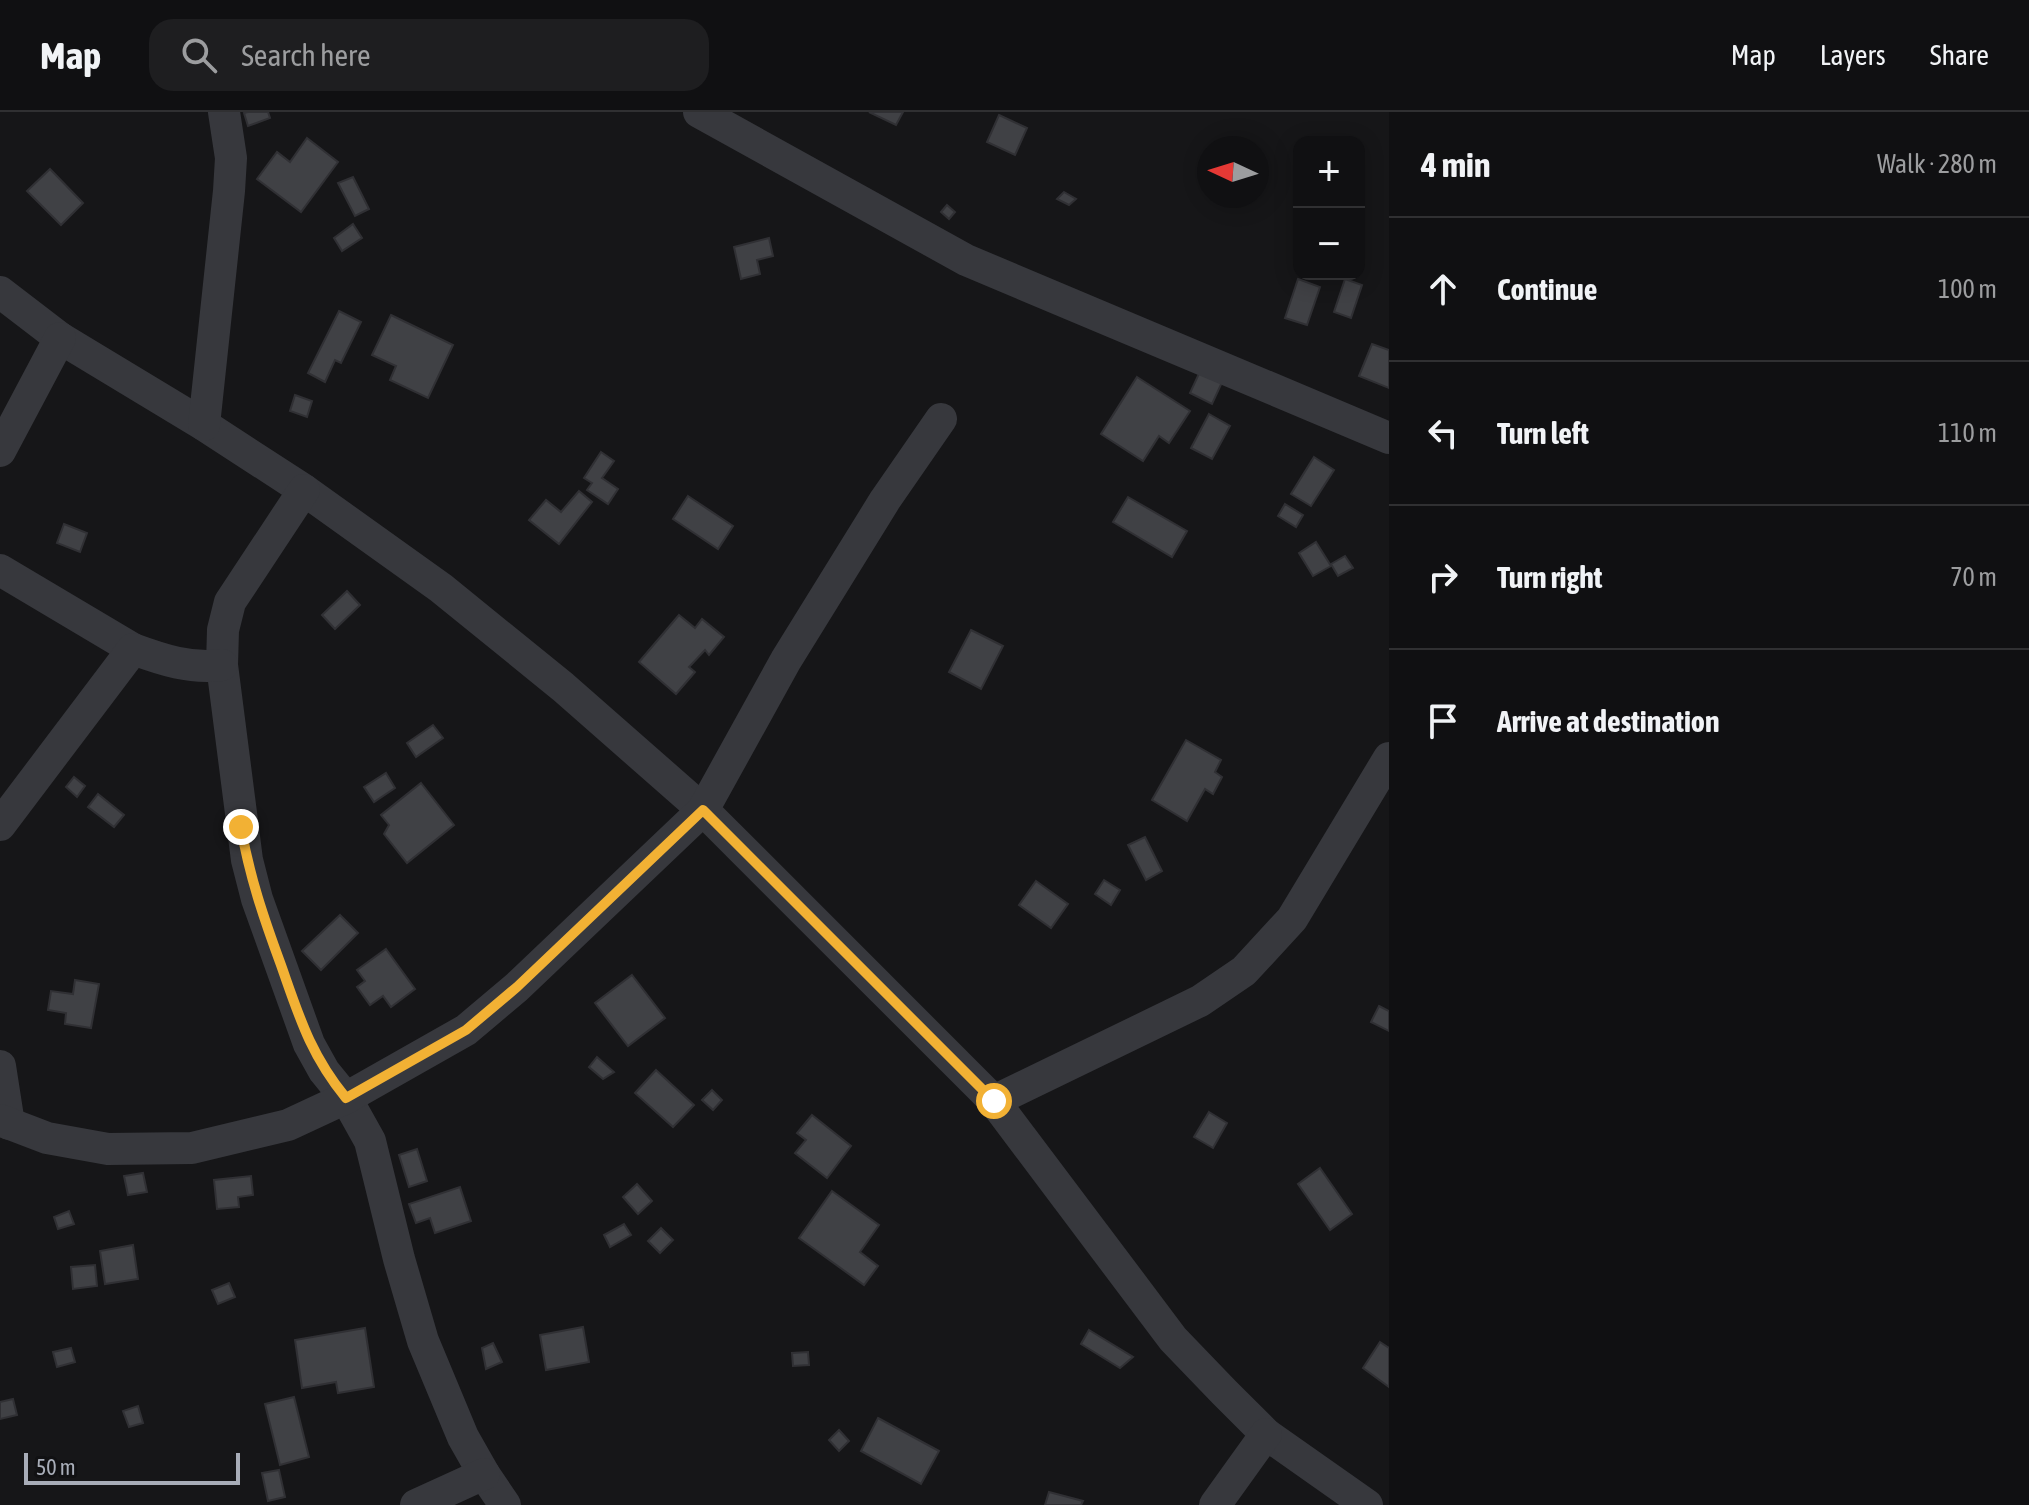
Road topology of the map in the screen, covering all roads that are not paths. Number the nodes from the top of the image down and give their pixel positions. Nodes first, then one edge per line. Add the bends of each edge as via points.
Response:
1 (212, 112) edge
2 (224, 112) edge
3 (702, 113) edge
4 (231, 158) junction
5 (0, 292) edge
6 (60, 338) junction
7 (941, 419) dead end
8 (204, 425) junction
9 (1389, 438) edge
10 (0, 451) edge
11 (304, 490) junction
12 (0, 570) edge
13 (133, 649) junction
14 (222, 665) junction
15 (1389, 758) edge
16 (703, 810) junction
17 (0, 825) edge
18 (0, 1066) edge
19 (346, 1098) junction
20 (994, 1101) junction
21 (4, 1122) edge
22 (1266, 1434) junction
23 (484, 1474) junction
24 (416, 1505) edge
25 (505, 1505) edge
26 (1215, 1505) edge
27 (1367, 1505) edge

1 - 4 street
2 - 4 street
3 - 9 street via 966,260
4 - 8 street
5 - 6 street
6 - 8 street
6 - 10 street
7 - 16 street via 786,660
8 - 11 street
11 - 14 street via 230,602
11 - 16 street via 441,588
12 - 13 street
13 - 14 street via 183,665
13 - 17 street
14 - 19 street via 241,827 257,899 309,1044
15 - 20 street via 1292,919 1244,971 1200,1001
16 - 19 street via 466,1030
16 - 20 street
18 - 21 street
19 - 21 street via 288,1125 192,1148 108,1149 47,1138
19 - 23 street via 370,1141 423,1341
20 - 22 street via 1173,1339
22 - 26 street
22 - 27 street
23 - 24 street
23 - 25 street

